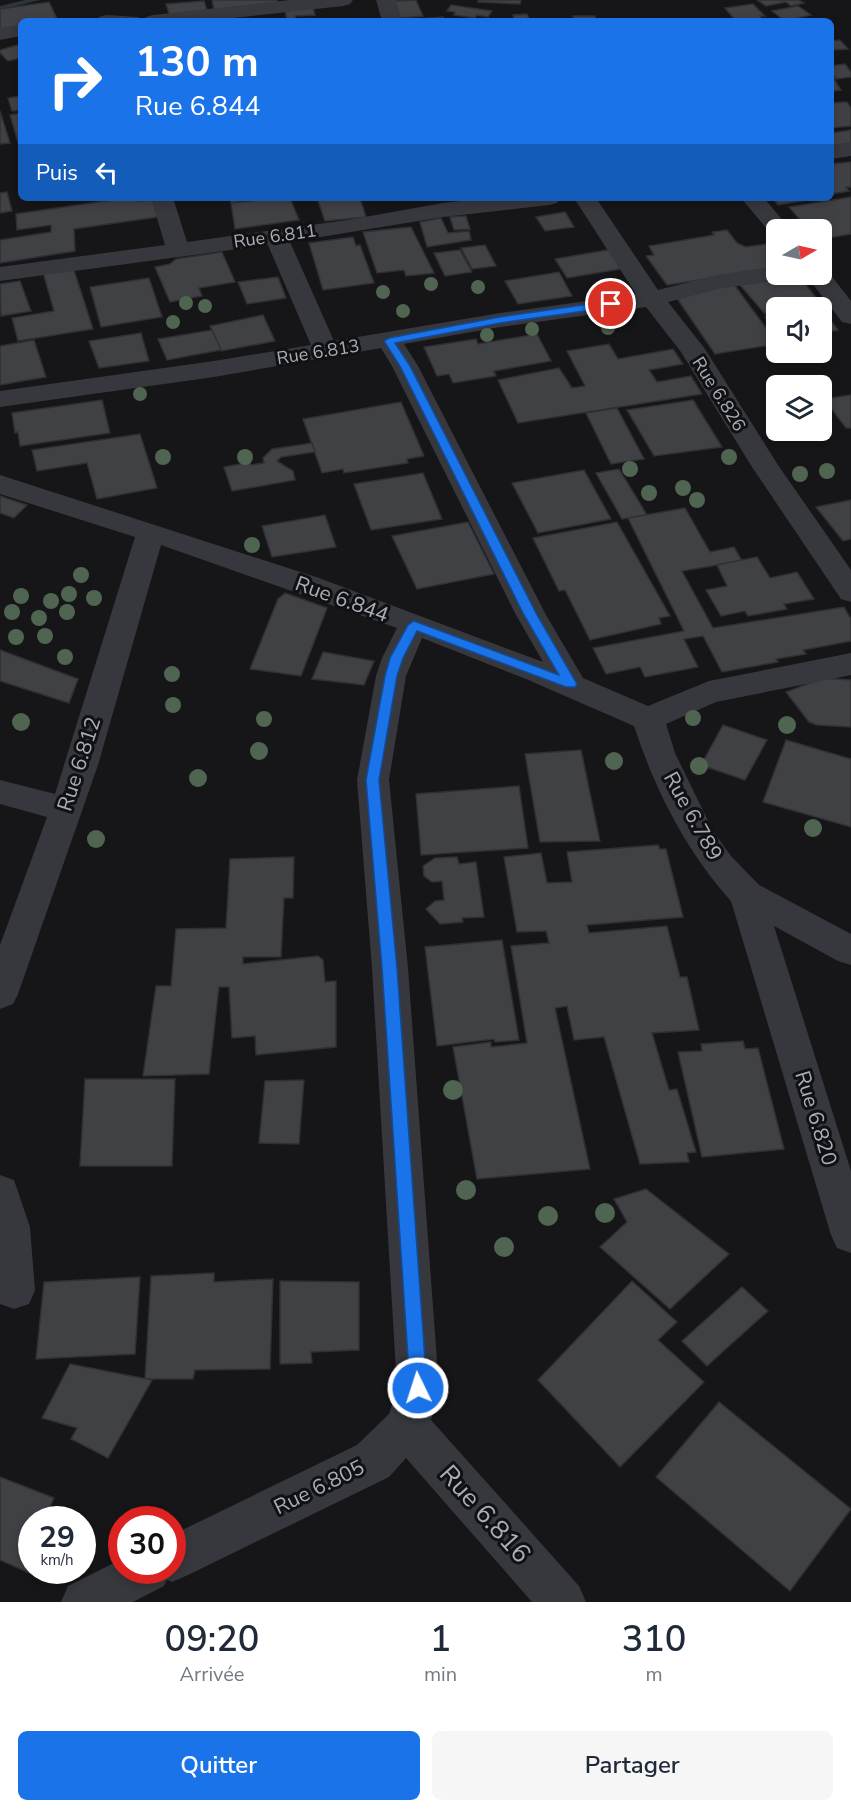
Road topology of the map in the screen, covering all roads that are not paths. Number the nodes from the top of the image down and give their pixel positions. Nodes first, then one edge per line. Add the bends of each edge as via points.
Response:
1 (343, 0) edge
2 (386, 0) edge
3 (180, 18) edge
4 (391, 18) edge
5 (18, 31) edge
6 (0, 34) edge
7 (851, 149) edge
8 (834, 152) edge
9 (163, 201) edge
10 (495, 201) edge
11 (587, 201) edge
12 (755, 201) edge
13 (441, 204) edge
14 (770, 219) edge
15 (276, 236) junction
16 (178, 250) junction
17 (0, 274) edge
18 (766, 275) edge
19 (826, 285) edge
20 (652, 299) junction
21 (851, 317) edge
22 (389, 341) junction
23 (326, 351) junction
24 (0, 399) edge
25 (0, 484) edge
26 (151, 532) junction
27 (851, 592) edge
28 (414, 625) junction
29 (851, 664) edge
30 (571, 684) junction
31 (648, 719) junction
32 (0, 792) edge
33 (64, 809) junction
34 (747, 895) junction
35 (851, 951) edge
36 (0, 994) edge
37 (0, 1192) edge
38 (851, 1235) edge
39 (14, 1290) dead end
40 (407, 1426) junction
41 (186, 1552) edge
42 (120, 1584) edge
43 (84, 1602) edge
44 (563, 1602) edge

1 - 3 street
2 - 4 street
5 - 6 street
7 - 8 street
9 - 16 street
10 - 13 street, Rue 6.811
11 - 20 street, Rue 6.826
12 - 14 street
13 - 15 street, Rue 6.811 via 348,227
15 - 16 street, Rue 6.811
15 - 23 street
16 - 17 street, Rue 6.811
18 - 20 street, Rue 6.813 via 717,282
19 - 21 street
20 - 22 street, Rue 6.813 via 500,320
20 - 27 street, Rue 6.826 via 692,350
22 - 23 street, Rue 6.813
22 - 30 street
23 - 24 street, Rue 6.813
25 - 26 street, Rue 6.844 via 55,505
26 - 28 street, Rue 6.844
26 - 33 street, Rue 6.812 via 82,765
28 - 30 street, Rue 6.844
28 - 40 street, Rue 6.805 via 391,676 373,780 390,968 418,1388
29 - 31 street via 709,692
30 - 31 street, Rue 6.844
31 - 34 street, Rue 6.789 via 659,753 700,838 718,865
32 - 33 street
33 - 36 street, Rue 6.812
34 - 35 street, Rue 6.789
34 - 38 street, Rue 6.820
37 - 39 street via 10,1227
40 - 41 street, Rue 6.805 via 373,1461
40 - 44 street, Rue 6.816
42 - 43 street

